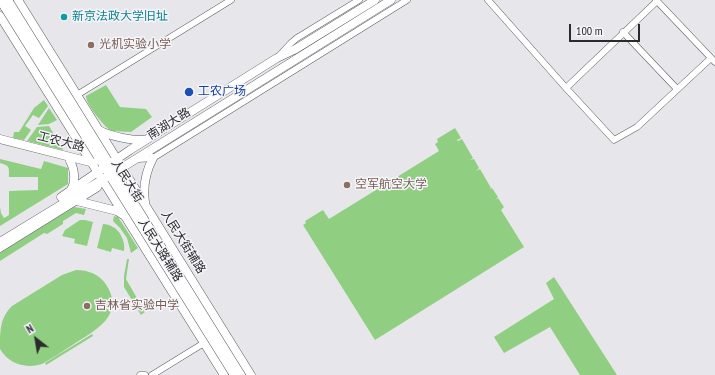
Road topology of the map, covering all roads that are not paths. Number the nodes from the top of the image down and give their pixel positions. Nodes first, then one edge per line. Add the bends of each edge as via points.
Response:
1 (0, 0) edge
2 (8, 0) edge
3 (18, 0) edge
4 (231, 0) edge
5 (359, 0) edge
6 (375, 0) edge
7 (391, 0) edge
8 (407, 0) edge
9 (488, 0) edge
10 (656, 1) edge
11 (0, 16) edge
12 (624, 32) junction
13 (277, 58) junction
14 (713, 60) edge
15 (566, 88) junction
16 (677, 89) junction
17 (77, 95) junction
18 (99, 130) junction
19 (150, 138) junction
20 (0, 139) edge
21 (78, 142) junction
22 (0, 143) edge
23 (153, 158) junction
24 (136, 159) junction
25 (71, 160) junction
26 (106, 168) junction
27 (67, 193) junction
28 (77, 201) junction
29 (149, 210) junction
30 (128, 221) junction
31 (0, 235) edge
32 (0, 242) edge
33 (0, 249) edge
34 (204, 343) junction
35 (140, 375) edge
36 (145, 375) edge
37 (152, 375) edge
38 (224, 375) edge
39 (234, 375) edge
40 (241, 375) edge
41 (251, 375) edge

1 - 26 main road, 人民大街
2 - 26 main road, 人民大街
3 - 17 main road, 人民大街辅路
4 - 17 street
5 - 13 street via 297,38
6 - 13 main road, 南湖大路
7 - 24 main road, 南湖大路
8 - 23 street
9 - 15 street
10 - 12 street
10 - 14 street
11 - 21 main road, 人民大路辅路
12 - 15 street
12 - 16 street
13 - 19 main road, 南湖大路
14 - 16 street
15 - 16 street via 614,140 637,127
17 - 18 main road, 人民大街辅路
18 - 19 main road via 109,135 140,140
18 - 26 main road, 人民大街辅路
19 - 26 main road, 南湖大路
20 - 25 main road, 工农大路
21 - 25 main road via 77,151
21 - 26 main road, 人民大路辅路
22 - 25 main road, 工农大路
23 - 24 street
23 - 29 main road via 144,188
24 - 26 main road, 南湖大路
25 - 26 main road, 工农大路
25 - 27 main road via 74,182
26 - 27 main road, 南湖大路
26 - 28 street via 98,188
26 - 29 main road, 人民大街辅路
26 - 30 main road, 人民大路辅路
26 - 32 main road, 南湖大路
26 - 39 main road, 人民大街
26 - 40 main road, 人民大街
27 - 31 main road, 南湖大路
28 - 30 main road via 117,211
28 - 33 street
29 - 41 main road, 人民大街辅路
30 - 34 main road, 人民大路辅路
34 - 37 street
34 - 38 main road, 人民大路辅路
35 - 36 street

